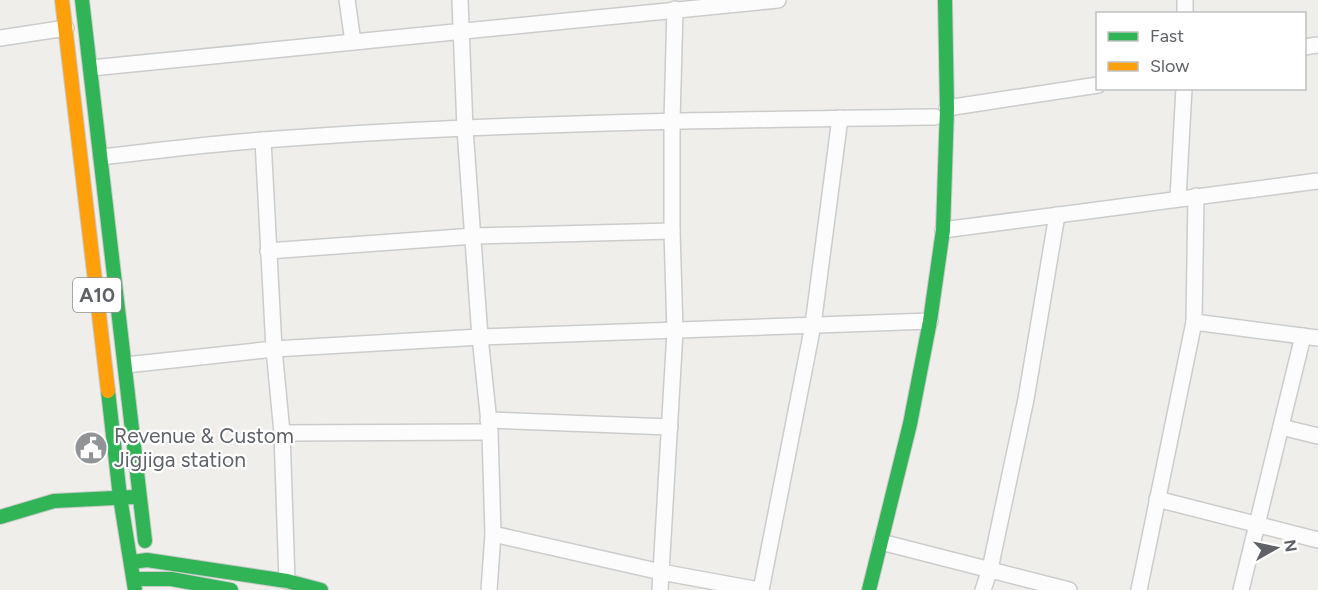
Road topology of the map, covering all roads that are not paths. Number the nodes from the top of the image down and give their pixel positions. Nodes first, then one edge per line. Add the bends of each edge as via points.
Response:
1 (62, 0) edge
2 (82, 0) edge
3 (347, 0) edge
4 (459, 0) edge
5 (778, 0) edge
6 (932, 0) edge
7 (945, 0) edge
8 (757, 1) edge
9 (675, 9) junction
10 (66, 28) junction
11 (461, 31) junction
12 (0, 39) edge
13 (352, 42) junction
14 (91, 68) junction
15 (1096, 85) edge
16 (1184, 90) edge
17 (941, 112) junction
18 (840, 118) junction
19 (672, 120) junction
20 (465, 129) junction
21 (263, 140) junction
22 (100, 157) junction
23 (1318, 181) edge
24 (1196, 196) junction
25 (1178, 198) junction
26 (930, 210) dead end
27 (1057, 215) junction
28 (672, 231) junction
29 (943, 231) junction
30 (474, 236) junction
31 (927, 245) dead end
32 (268, 251) junction
33 (924, 321) junction
34 (1194, 322) junction
35 (813, 325) junction
36 (675, 331) junction
37 (480, 337) junction
38 (1310, 337) edge
39 (274, 349) junction
40 (126, 365) junction
41 (489, 426) junction
42 (670, 427) junction
43 (1281, 427) junction
44 (282, 433) junction
45 (1318, 436) edge
46 (120, 497) junction
47 (140, 497) junction
48 (1157, 499) junction
49 (0, 517) edge
50 (1257, 523) junction
51 (493, 534) junction
52 (1318, 540) edge
53 (881, 542) junction
54 (147, 560) junction
55 (132, 562) junction
56 (990, 569) junction
57 (661, 572) junction
58 (287, 581) junction
59 (135, 584) edge
60 (150, 584) edge
61 (231, 590) edge
62 (321, 590) edge
63 (489, 590) edge
64 (660, 590) edge
65 (760, 590) edge
66 (857, 590) edge
67 (869, 590) edge
68 (983, 590) edge
69 (1069, 590) edge
70 (1139, 590) edge
71 (1241, 590) edge

1 - 10 main road, A10
2 - 14 main road, A10
3 - 13 street
4 - 11 street
5 - 8 street
6 - 17 main road
7 - 17 main road
8 - 9 street
9 - 11 street
9 - 19 street
10 - 12 street
10 - 46 main road, A10
11 - 13 street
11 - 20 street
13 - 14 street
14 - 22 main road, A10
15 - 17 street
16 - 25 street
17 - 18 street
17 - 26 main road
17 - 29 main road
18 - 19 street
18 - 35 street
19 - 20 street
19 - 28 street
20 - 21 street
20 - 30 street
21 - 22 street
21 - 32 street
22 - 40 main road, A10
23 - 24 street
24 - 25 street
24 - 34 street
25 - 27 street
27 - 29 street
27 - 56 street via 1026,399
28 - 30 street
28 - 36 street
29 - 33 main road
30 - 32 street
30 - 37 street
31 - 33 main road
32 - 39 street
33 - 35 street
33 - 53 main road via 910,424
33 - 66 main road
34 - 38 street
34 - 48 street
35 - 36 street
35 - 65 street
36 - 37 street
36 - 42 street
37 - 39 street
37 - 41 street
38 - 43 street
39 - 40 street
39 - 44 street
40 - 47 main road, A10
41 - 42 street
41 - 44 street
41 - 51 street
42 - 57 street
43 - 45 street
43 - 50 street
44 - 58 street
46 - 47 main road
46 - 49 main road via 54,501
46 - 55 main road, A10
47 - 54 main road, A10
48 - 50 street
48 - 70 street
50 - 52 street
50 - 71 street
51 - 57 street
51 - 63 street
53 - 56 street
53 - 67 main road
54 - 55 main road
54 - 58 main road
54 - 60 main road, A10
55 - 59 main road, A10
56 - 68 street
56 - 69 street
57 - 64 street
57 - 65 street
58 - 62 main road
59 - 60 main road
60 - 61 main road via 195,582

